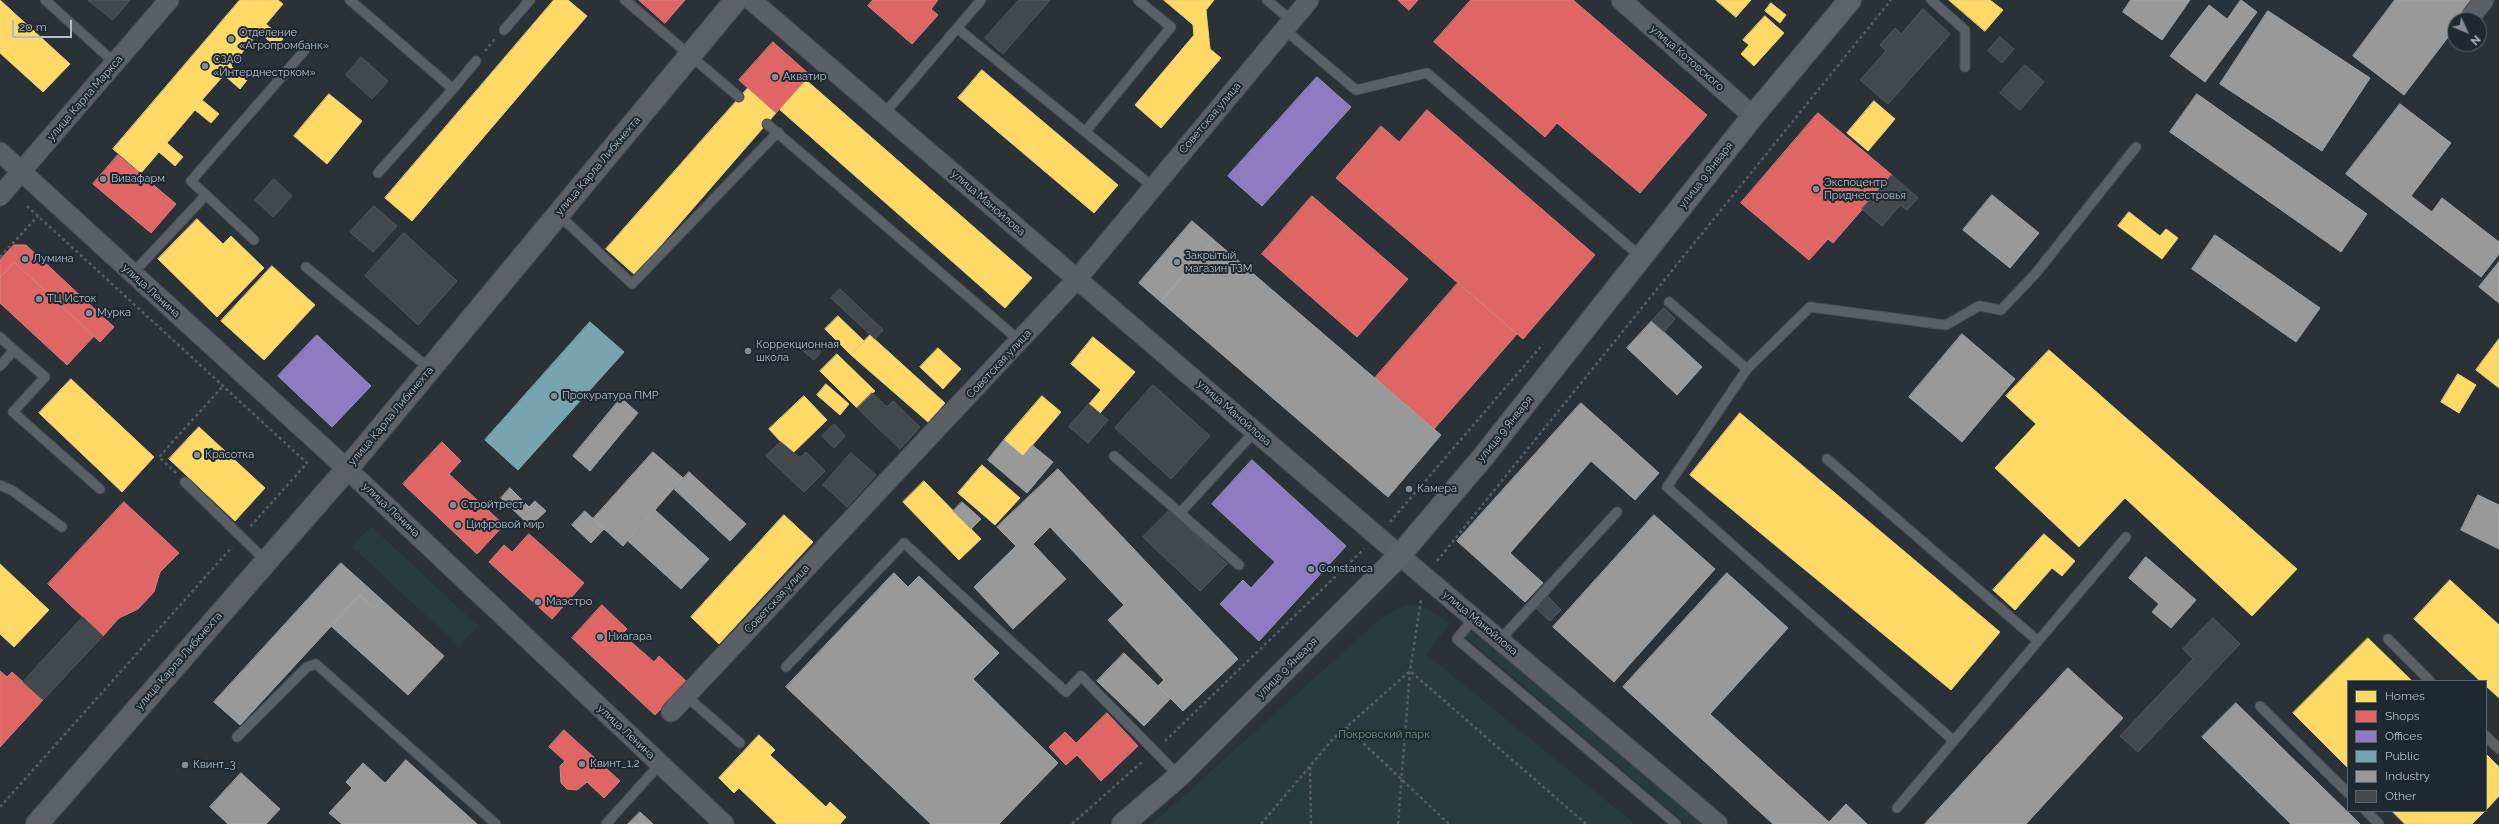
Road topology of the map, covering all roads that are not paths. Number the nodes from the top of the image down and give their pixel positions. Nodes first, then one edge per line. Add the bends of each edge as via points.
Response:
1 (45, 0) edge
2 (169, 0) edge
3 (350, 0) edge
4 (530, 0) edge
5 (625, 0) edge
6 (736, 0) edge
7 (751, 0) edge
8 (981, 0) edge
9 (1138, 0) edge
10 (1267, 0) edge
11 (1309, 0) edge
12 (1621, 0) edge
13 (1850, 0) edge
14 (1931, 0) edge
15 (2484, 0) edge
16 (2474, 12) edge
17 (1288, 25) junction
18 (957, 28) junction
19 (504, 30) road end
20 (304, 50) dead end
21 (689, 57) junction
22 (476, 61) road end
23 (115, 63) junction
24 (1965, 67) dead end
25 (452, 89) junction
26 (739, 97) dead end
27 (884, 114) junction
28 (1753, 116) junction
29 (767, 124) dead end
30 (778, 132) junction
31 (1085, 132) junction
32 (2136, 147) dead end
33 (0, 152) edge
34 (22, 172) junction
35 (378, 173) dead end
36 (1152, 186) junction
37 (206, 195) junction
38 (0, 196) edge
39 (558, 214) junction
40 (254, 240) dead end
41 (1641, 257) junction
42 (306, 267) dead end
43 (132, 274) junction
44 (1077, 279) junction
45 (1669, 302) dead end
46 (0, 337) edge
47 (1020, 341) junction
48 (14, 350) junction
49 (0, 366) edge
50 (430, 369) junction
51 (1746, 369) junction
52 (1255, 431) junction
53 (1114, 456) dead end
54 (1826, 459) dead end
55 (347, 469) junction
56 (185, 482) road end
57 (0, 485) edge
58 (100, 489) dead end
59 (1617, 512) dead end
60 (1180, 513) junction
61 (62, 527) dead end
62 (2126, 537) dead end
63 (1400, 555) junction
64 (266, 561) junction
65 (1239, 565) dead end
66 (1474, 618) junction
67 (2388, 639) dead end
68 (1500, 640) junction
69 (2038, 641) junction
70 (786, 667) dead end
71 (2429, 680) edge
72 (686, 696) junction
73 (2260, 706) dead end
74 (671, 712) dead end
75 (237, 737) dead end
76 (2487, 737) edge
77 (1954, 741) junction
78 (740, 743) dead end
79 (2499, 749) edge
80 (660, 764) junction
81 (1179, 776) junction
82 (2347, 793) edge
83 (1897, 808) dead end
84 (2367, 812) edge
85 (37, 824) edge
86 (496, 824) edge
87 (606, 824) edge
88 (724, 824) edge
89 (1123, 824) edge
90 (1676, 824) edge
91 (1718, 824) edge
92 (2379, 824) edge

1 - 23 lane
2 - 23 street, улица Карла Маркса
3 - 25 lane
4 - 19 lane
5 - 21 lane
6 - 21 main road, улица Карла Либкнехта
7 - 27 street, улица Манойлова
8 - 18 lane
9 - 31 lane via 1171,27
10 - 17 lane
11 - 17 street, Советская улица
12 - 28 street, улица Котовского
13 - 28 street, улица 9 Января
14 - 24 lane via 1965,30
15 - 16 street
17 - 36 street, Советская улица
17 - 41 lane via 1356,90 1427,73
18 - 27 lane
18 - 31 lane
20 - 37 lane via 191,181
21 - 26 lane
21 - 39 main road, улица Карла Либкнехта
22 - 25 lane
23 - 34 street, улица Карла Маркса
25 - 35 lane
27 - 44 street, улица Манойлова
28 - 41 street, улица 9 Января
29 - 30 lane
30 - 39 lane via 632,284
30 - 47 lane
31 - 36 lane
32 - 51 lane via 2036,273 2001,310 1979,306 1946,325 1810,307
33 - 34 street, улица Ленина
34 - 38 street, улица Карла Маркса
34 - 43 street, улица Ленина
36 - 44 street, Советская улица
37 - 40 lane
37 - 43 lane
39 - 50 main road, улица Карла Либкнехта
41 - 63 street, улица 9 Января via 1483,456
42 - 50 lane
43 - 55 street, улица Ленина
44 - 47 street, Советская улица
44 - 52 street, улица Манойлова
45 - 51 lane
46 - 48 lane
47 - 72 street, Советская улица
48 - 49 lane
48 - 58 lane via 45,377 13,412
50 - 55 main road, улица Карла Либкнехта
51 - 77 lane via 1667,487
52 - 60 lane
52 - 63 street, улица Манойлова
53 - 60 lane
54 - 69 lane
55 - 64 main road, улица Карла Либкнехта
55 - 80 street, улица Ленина
56 - 64 lane
57 - 61 lane via 13,491
59 - 68 lane
60 - 65 lane
62 - 69 lane
63 - 66 street, улица Манойлова
63 - 81 street, улица 9 Января
64 - 85 main road, улица Карла Либкнехта
66 - 68 street, улица Манойлова
66 - 90 lane via 1457,639
67 - 71 lane
68 - 91 street, улица Манойлова
69 - 77 lane
70 - 81 lane via 904,543 1066,692 1081,676
72 - 74 street, Советская улица
72 - 78 lane
73 - 82 lane
75 - 86 lane via 307,667 316,664
76 - 79 lane
77 - 83 lane
80 - 87 lane
80 - 88 street, улица Ленина
81 - 89 street, улица 9 Января
84 - 92 lane

